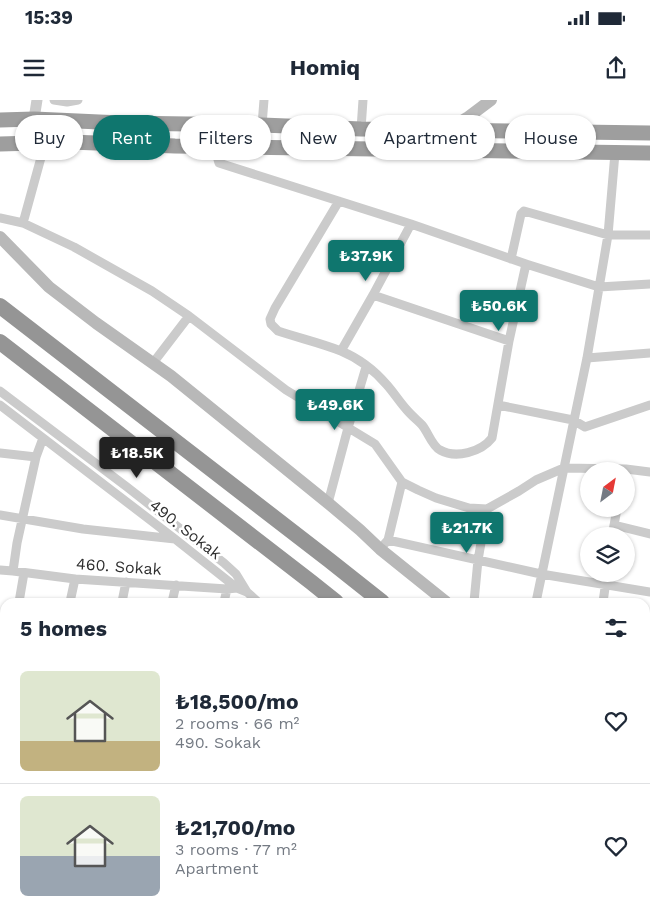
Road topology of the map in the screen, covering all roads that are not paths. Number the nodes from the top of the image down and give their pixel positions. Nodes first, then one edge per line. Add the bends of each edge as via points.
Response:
1 (37, 100) edge
2 (54, 100) edge
3 (78, 100) edge
4 (264, 100) edge
5 (363, 100) edge
6 (487, 101) edge
7 (67, 102) junction
8 (35, 115) edge
9 (66, 115) edge
10 (263, 115) edge
11 (471, 115) edge
12 (0, 120) edge
13 (15, 120) edge
14 (83, 122) edge
15 (180, 124) edge
16 (271, 125) edge
17 (360, 129) junction
18 (365, 129) edge
19 (495, 131) edge
20 (650, 133) edge
21 (83, 142) edge
22 (0, 144) edge
23 (15, 144) edge
24 (180, 145) edge
25 (271, 147) edge
26 (616, 153) junction
27 (650, 153) edge
28 (40, 160) edge
29 (218, 160) edge
30 (339, 201) junction
31 (0, 218) edge
32 (23, 223) junction
33 (411, 224) junction
34 (608, 235) junction
35 (650, 235) edge
36 (0, 237) edge
37 (511, 259) junction
38 (526, 264) junction
39 (650, 284) edge
40 (599, 287) junction
41 (373, 295) junction
42 (0, 306) edge
43 (188, 316) junction
44 (509, 341) junction
45 (0, 342) edge
46 (341, 351) junction
47 (650, 353) edge
48 (587, 358) junction
49 (153, 363) junction
50 (366, 367) junction
51 (0, 391) edge
52 (0, 405) edge
53 (498, 405) junction
54 (650, 405) edge
55 (573, 420) junction
56 (348, 428) junction
57 (43, 438) junction
58 (0, 454) edge
59 (36, 457) junction
60 (564, 468) junction
61 (580, 469) edge
62 (635, 471) edge
63 (650, 472) edge
64 (402, 482) junction
65 (328, 503) junction
66 (487, 509) junction
67 (0, 515) edge
68 (23, 518) junction
69 (615, 518) edge
70 (614, 525) joint
71 (650, 534) edge
72 (175, 539) junction
73 (384, 544) junction
74 (478, 560) junction
75 (0, 570) edge
76 (13, 571) junction
77 (24, 573) junction
78 (541, 574) junction
79 (75, 579) junction
80 (126, 582) junction
81 (606, 584) junction
82 (176, 585) junction
83 (232, 588) junction
84 (246, 592) junction
85 (650, 592) edge
86 (20, 598) edge
87 (71, 598) edge
88 (123, 598) edge
89 (173, 598) edge
90 (226, 598) edge
91 (253, 598) edge
92 (331, 598) edge
93 (377, 598) edge
94 (442, 598) edge
95 (474, 598) edge
96 (537, 598) edge
97 (604, 598) edge

1 - 8 street
2 - 7 street
3 - 7 street
4 - 10 street
5 - 17 street
6 - 11 main road
7 - 9 street
12 - 13 highway
14 - 15 highway
16 - 17 highway
17 - 18 highway
19 - 20 highway
21 - 24 highway
22 - 23 highway
25 - 26 highway
26 - 27 highway
26 - 34 street
28 - 32 street
29 - 30 street via 219,163
30 - 33 street
30 - 46 street via 270,319 278,331
31 - 32 street
32 - 43 street via 74,247 152,291
33 - 37 street
33 - 41 street
34 - 35 street
34 - 37 street via 524,212
34 - 40 street
36 - 49 main road via 49,287
37 - 38 street
38 - 40 street
38 - 44 street
39 - 40 street
40 - 48 street
41 - 44 street
41 - 46 street
42 - 93 highway
43 - 49 street
43 - 56 street via 286,390
44 - 53 street
45 - 92 highway
46 - 50 street
47 - 48 street
48 - 55 street
49 - 65 main road
50 - 53 street via 387,385 423,426 438,449 449,454 478,450 488,443 492,438
50 - 56 street
51 - 84 street via 224,563 236,574
52 - 57 street, 490. Sokak
53 - 55 street
54 - 55 street via 585,427
55 - 60 street
56 - 64 street via 375,444
56 - 65 street
57 - 59 street
57 - 72 street, 490. Sokak
58 - 59 street
59 - 68 street
60 - 61 street
60 - 66 street via 536,480
60 - 78 street
62 - 63 street
64 - 66 street via 436,498 469,508
64 - 73 street
65 - 73 main road via 360,530
66 - 74 street
67 - 68 street
68 - 72 street via 83,529
68 - 76 street
69 - 70 street
70 - 71 street
72 - 83 street, 490. Sokak
73 - 74 street
73 - 94 main road
74 - 78 street
74 - 95 street
75 - 76 street, 460. Sokak
76 - 77 street, 460. Sokak
77 - 79 street, 460. Sokak
77 - 86 street
78 - 81 street
78 - 96 street
79 - 80 street, 460. Sokak
79 - 87 street
80 - 82 street, 460. Sokak
80 - 88 street
81 - 85 street
81 - 97 street
82 - 83 street, 460. Sokak
82 - 89 street
83 - 84 street, 490. Sokak
83 - 90 street
84 - 91 street, 490. Sokak

